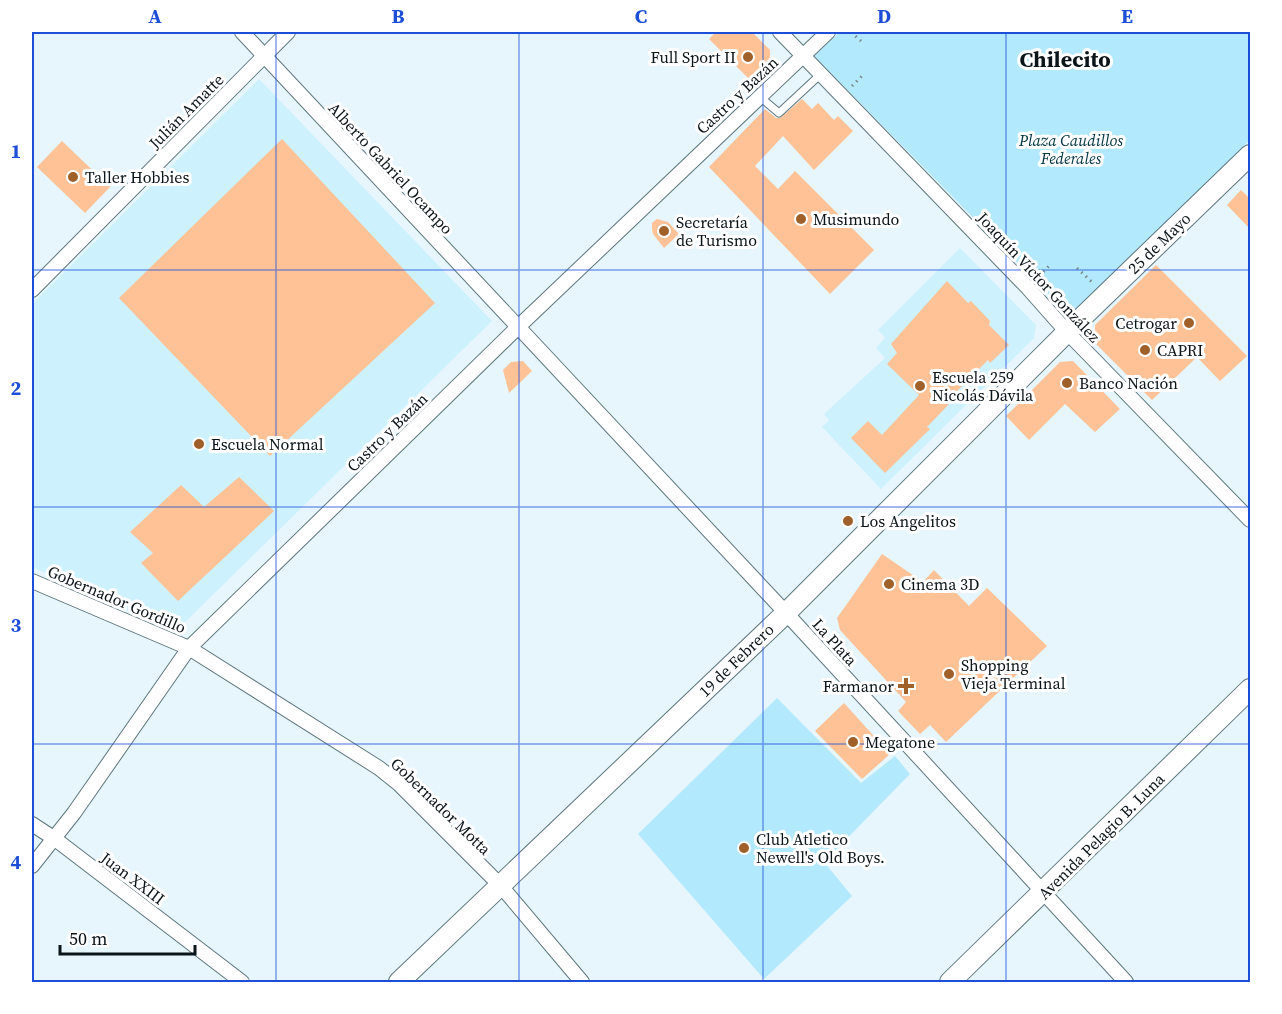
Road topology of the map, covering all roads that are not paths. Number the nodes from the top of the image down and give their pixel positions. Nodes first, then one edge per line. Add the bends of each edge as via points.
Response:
1 (242, 32) edge
2 (288, 32) edge
3 (780, 32) edge
4 (828, 32) edge
5 (804, 55) junction
6 (264, 56) junction
7 (822, 73) junction
8 (760, 97) junction
9 (1251, 155) edge
10 (32, 290) edge
11 (517, 328) junction
12 (1067, 332) junction
13 (1251, 520) edge
14 (32, 581) edge
15 (786, 613) junction
16 (189, 648) junction
17 (1251, 689) edge
18 (32, 824) edge
19 (55, 839) junction
20 (32, 866) edge
21 (501, 886) junction
22 (1043, 894) junction
23 (242, 982) edge
24 (399, 982) edge
25 (582, 982) edge
26 (950, 982) edge
27 (1126, 982) edge

1 - 6 street, Alberto Gabriel Ocampo
2 - 6 street, Julián Amatte
3 - 5 street, Joaquín Víctor González
4 - 5 street, Castro y Bazán
5 - 7 street, Joaquín Víctor González
5 - 8 street, Castro y Bazán
6 - 10 street, Julián Amatte
6 - 11 street, Alberto Gabriel Ocampo
7 - 8 lane via 779,114
7 - 12 street, Joaquín Víctor González
8 - 11 street, Castro y Bazán
9 - 12 main road, 25 de Mayo
11 - 15 street, La Plata
11 - 16 street, Castro y Bazán
12 - 13 street, Joaquín Víctor González
12 - 15 main road, 19 de Febrero
14 - 16 street, Gobernador Gordillo
15 - 21 main road, 19 de Febrero
15 - 22 street, La Plata
16 - 19 street, Castro y Bazán
16 - 21 street, Gobernador Motta via 379,768
17 - 22 main road, Avenida Pelagio B. Luna
18 - 19 street, Juan XXIII
19 - 20 street, Castro y Bazán
19 - 23 street, Juan XXIII
21 - 24 main road, 19 de Febrero
21 - 25 street, Gobernador Motta
22 - 26 main road, Avenida Pelagio B. Luna
22 - 27 street, La Plata

